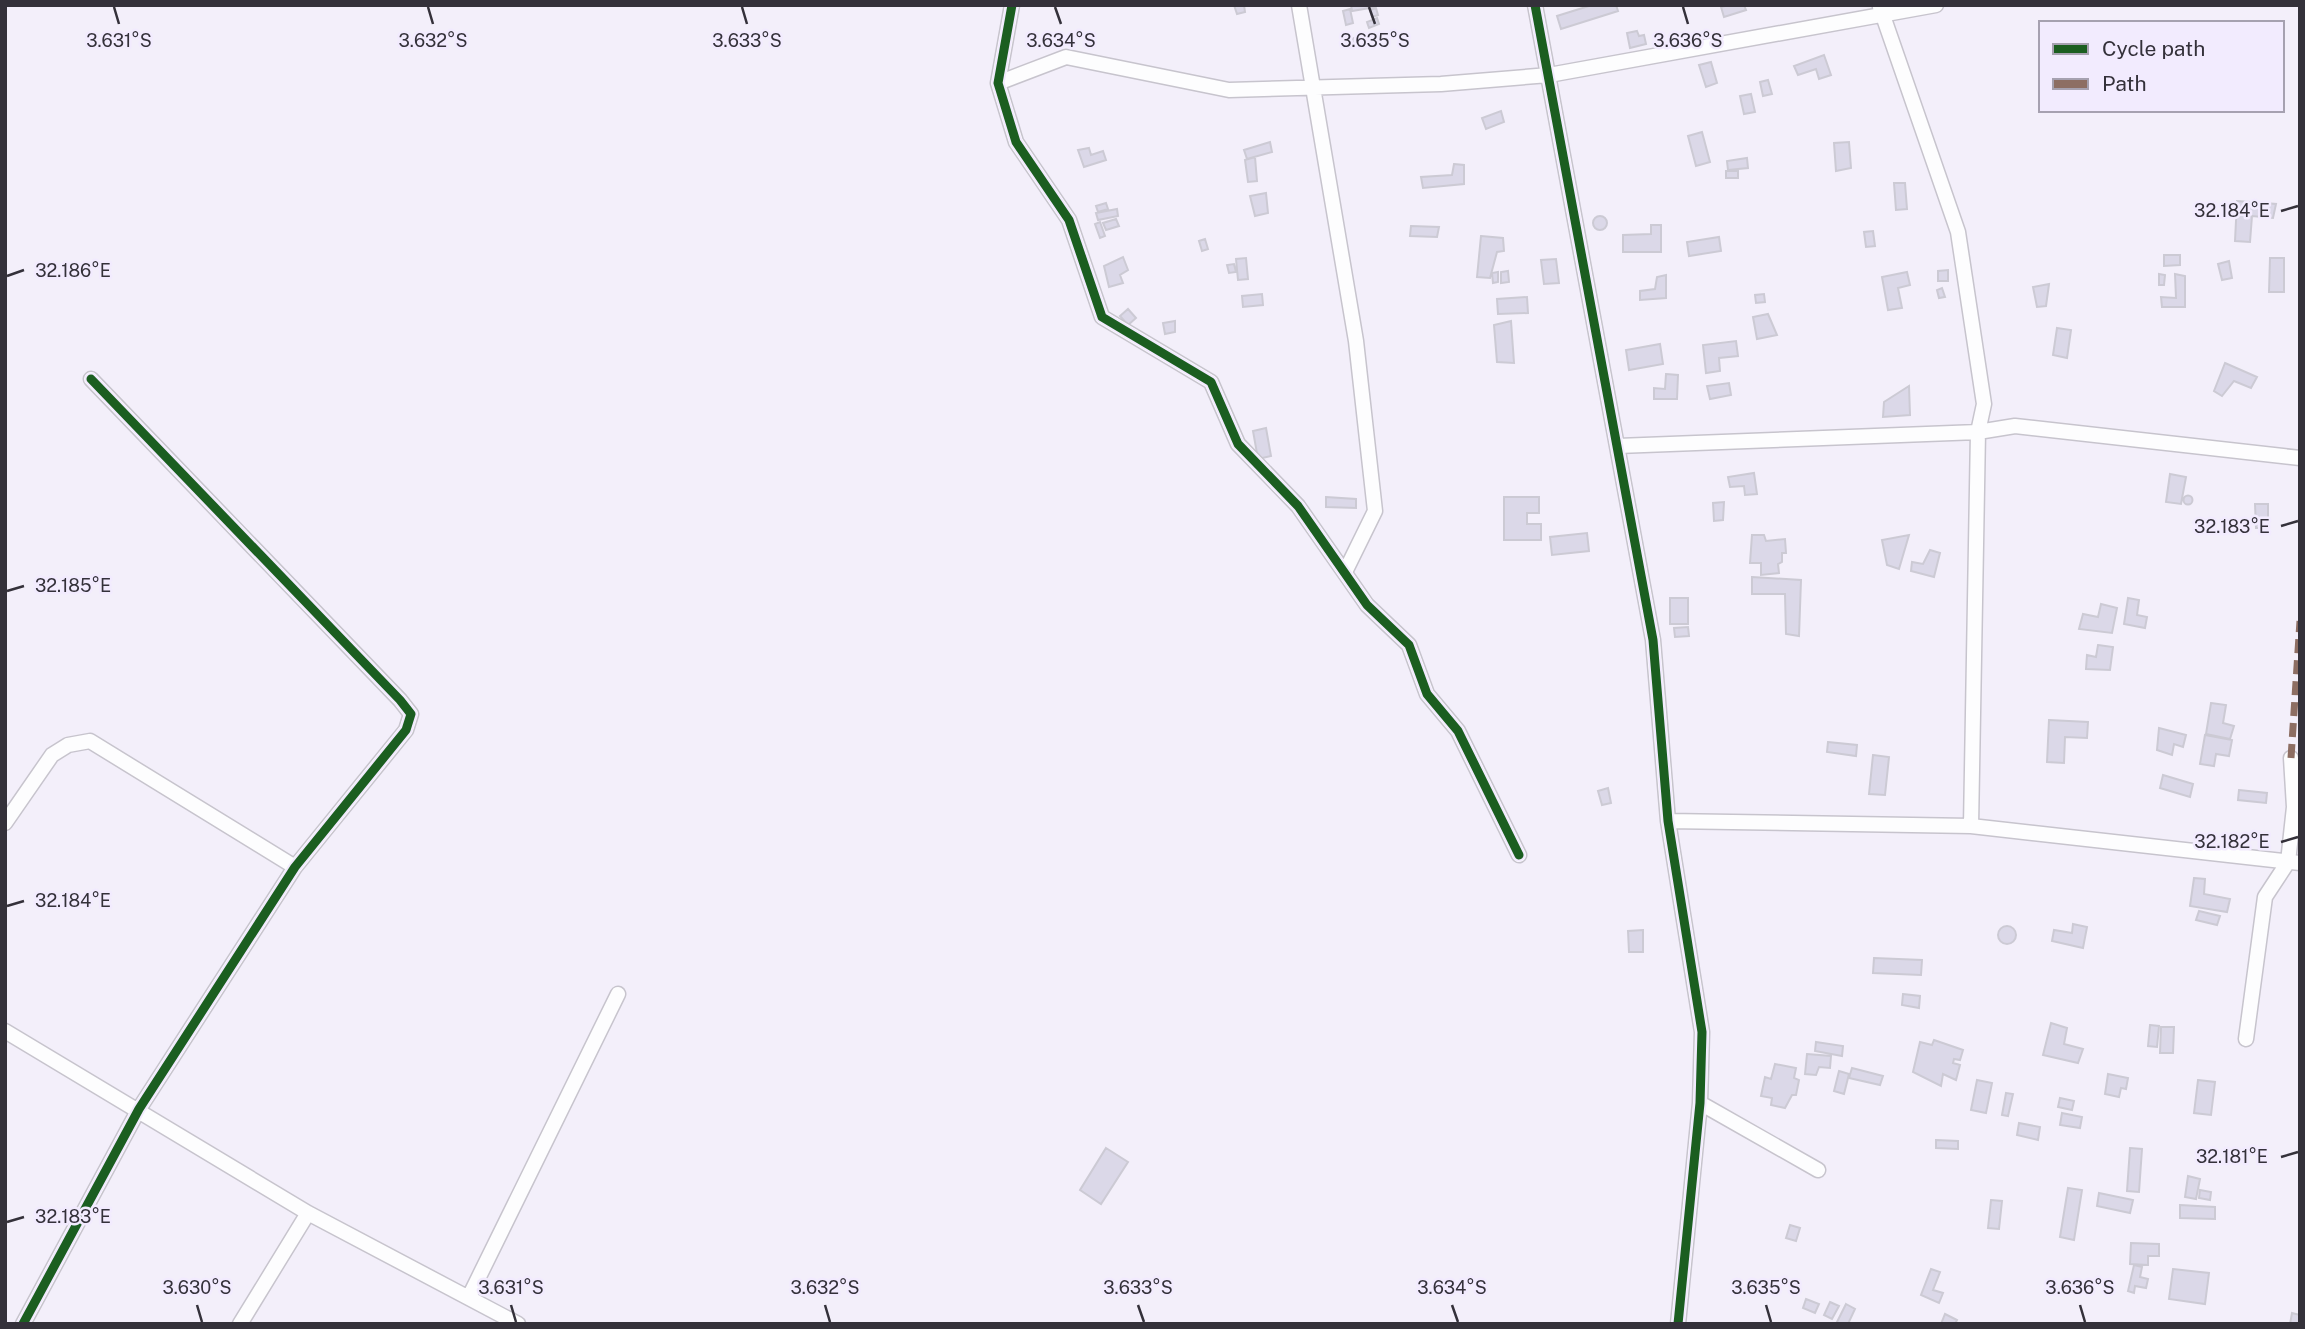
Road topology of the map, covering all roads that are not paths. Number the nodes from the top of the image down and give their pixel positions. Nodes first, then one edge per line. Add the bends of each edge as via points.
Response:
1 (1012, 5) edge
2 (1299, 5) edge
3 (1535, 5) edge
4 (1936, 5) edge
5 (1881, 10) edge
6 (1549, 75) junction
7 (998, 83) junction
8 (1313, 88) junction
9 (91, 379) dead end
10 (1978, 432) junction
11 (1618, 446) junction
12 (2300, 458) edge
13 (1345, 572) junction
14 (2291, 758) dead end
15 (1668, 821) junction
16 (5, 823) edge
17 (1971, 826) junction
18 (1519, 855) dead end
19 (2294, 862) edge
20 (295, 867) junction
21 (618, 994) dead end
22 (5, 1031) edge
23 (2246, 1039) dead end
24 (1700, 1103) junction
25 (139, 1109) junction
26 (1818, 1170) dead end
27 (308, 1213) junction
28 (470, 1297) junction
29 (515, 1323) edge
30 (23, 1324) edge
31 (240, 1324) edge
32 (1678, 1324) edge

1 - 7 street
2 - 8 street
3 - 6 street
4 - 5 street
5 - 6 street
5 - 10 street via 1958,232 1984,404
6 - 8 street
6 - 11 street
7 - 8 street via 1066,57 1229,90
7 - 13 street via 1016,142 1069,220 1102,317 1211,382 1238,444 1298,506
8 - 13 street via 1356,341 1375,511
9 - 20 street via 411,714 406,730
10 - 11 street
10 - 12 street via 2015,426
10 - 17 street
11 - 15 street via 1653,640
13 - 18 street via 1367,605 1409,645 1427,694 1458,731
14 - 19 street
15 - 17 street
15 - 24 street via 1702,1032
16 - 20 street via 52,755 68,744 90,741
17 - 19 street
19 - 23 street via 2265,897
20 - 25 street
21 - 28 street
22 - 25 street
24 - 26 street
24 - 32 street
25 - 27 street
25 - 30 street
27 - 28 street
27 - 31 street
28 - 29 street

